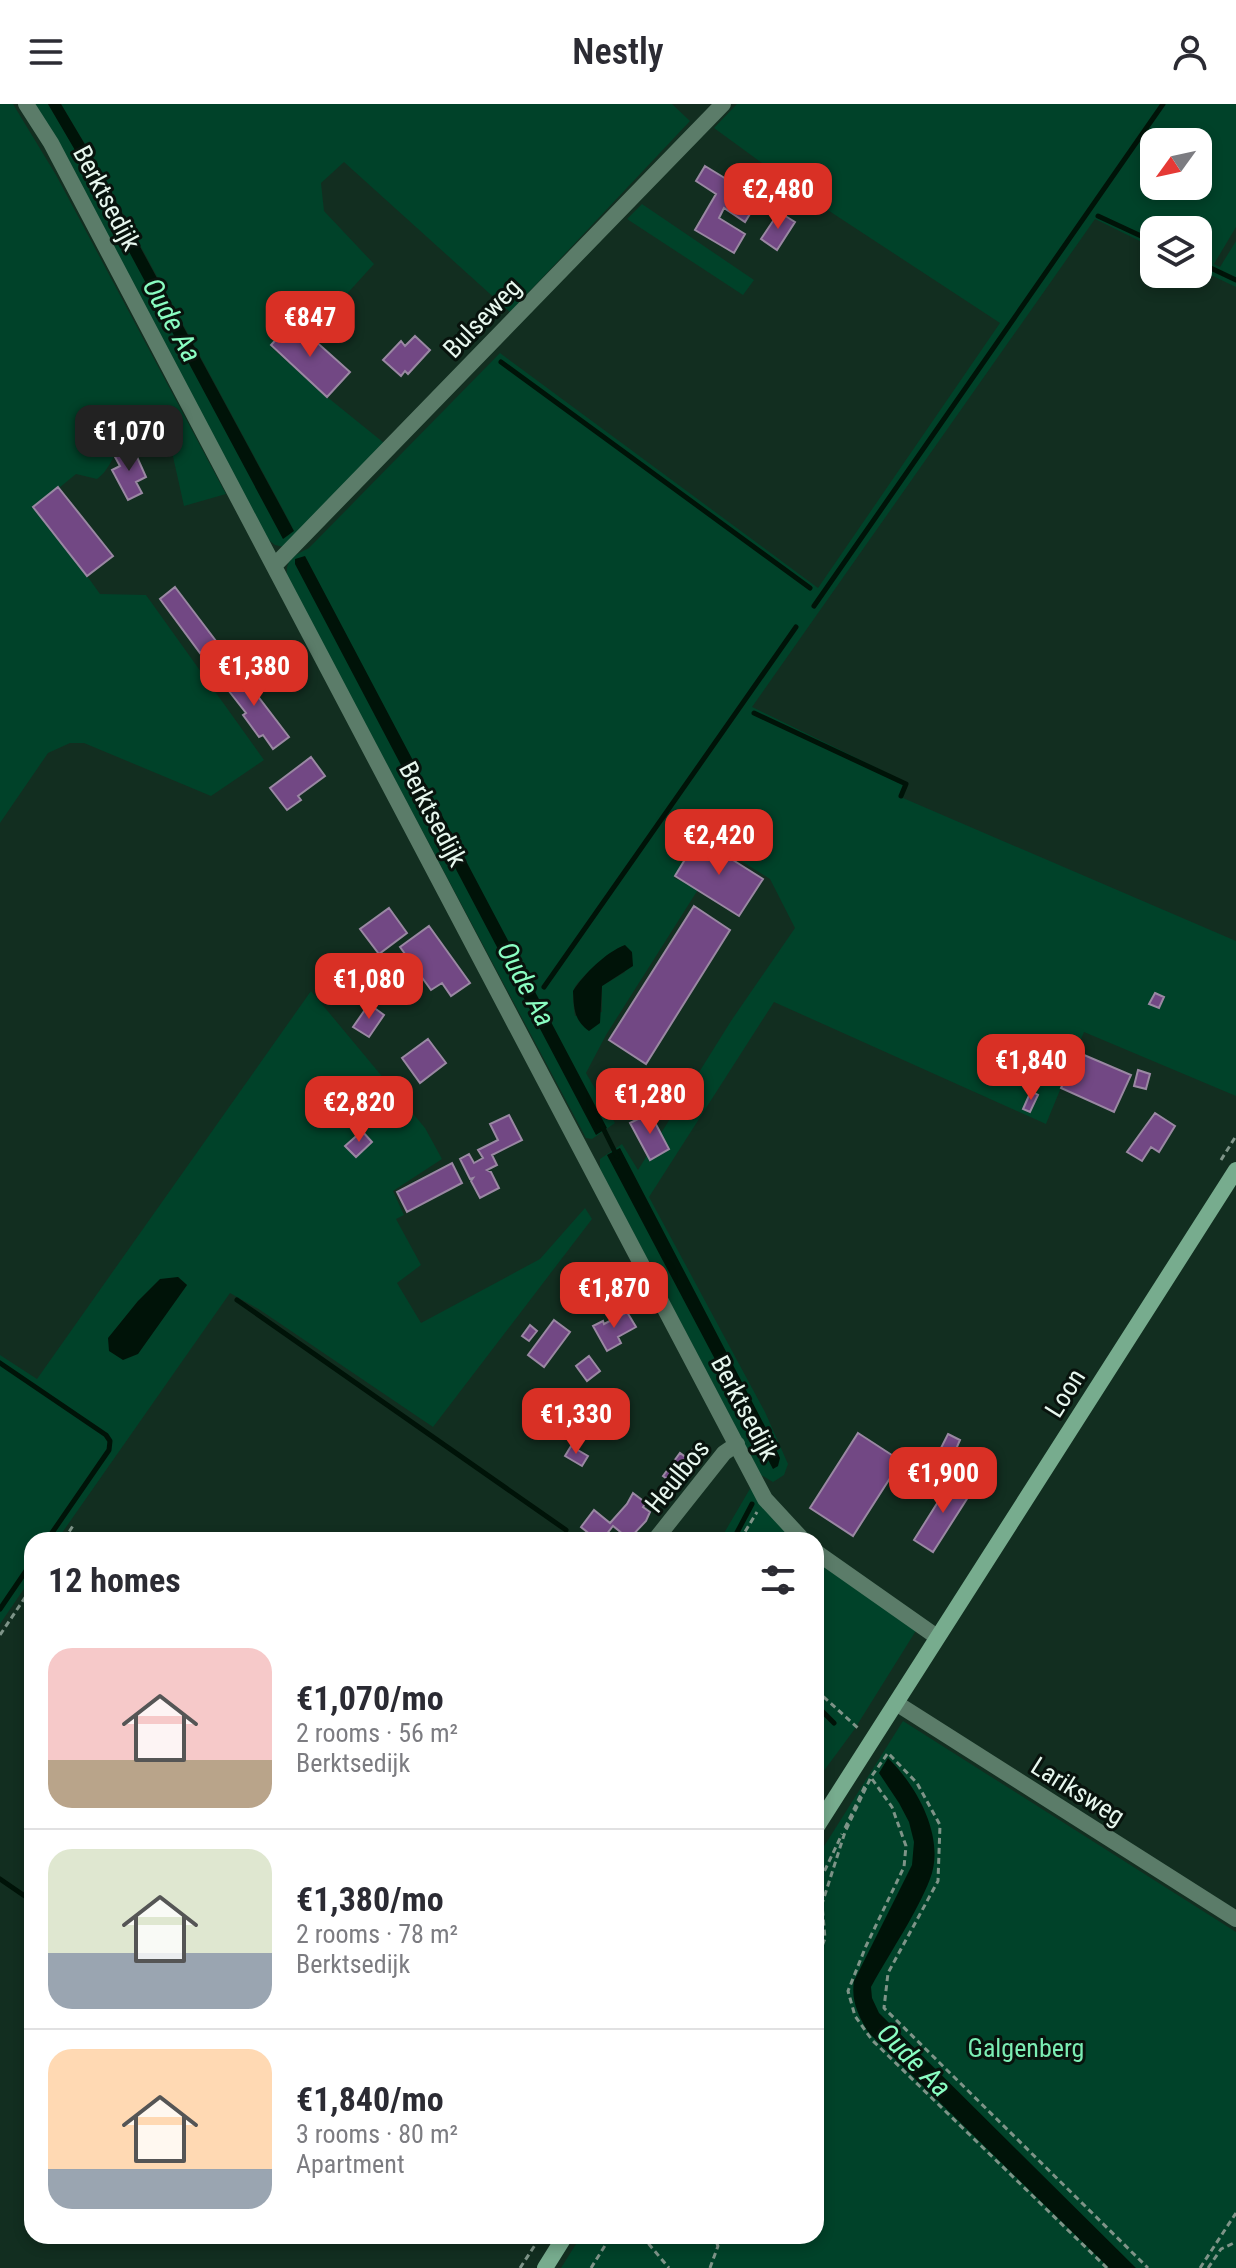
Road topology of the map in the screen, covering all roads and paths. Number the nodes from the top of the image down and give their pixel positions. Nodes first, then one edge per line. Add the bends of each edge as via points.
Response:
1 (26, 104) edge
2 (723, 104) edge
3 (275, 565) junction
4 (1236, 1170) edge
5 (737, 1444) junction
6 (765, 1499) junction
7 (74, 1524) dead end
8 (69, 1532) edge
9 (661, 1532) edge
10 (745, 1532) edge
11 (796, 1532) edge
12 (824, 1558) edge
13 (24, 1599) edge
14 (0, 1635) edge
15 (937, 1637) junction
16 (824, 1697) edge
17 (896, 1703) junction
18 (859, 1729) dead end
19 (871, 1777) junction
20 (824, 1815) edge
21 (824, 1872) edge
22 (824, 1898) edge
23 (1236, 1919) edge
24 (1236, 2213) edge
25 (1236, 2242) edge
26 (536, 2244) edge
27 (560, 2244) edge
28 (606, 2244) edge
29 (649, 2244) edge
30 (717, 2244) edge
31 (520, 2268) edge
32 (545, 2268) edge
33 (591, 2268) edge
34 (669, 2268) edge
35 (710, 2268) edge
36 (1107, 2268) edge
37 (1148, 2268) edge
38 (1200, 2268) edge
39 (1208, 2268) edge

1 - 3 street, Berktsedijk
2 - 3 street, Bulseweg
3 - 5 street, Berktsedijk
4 - 15 main road, Loon
5 - 6 street, Berktsedijk
5 - 9 street, Heulbos
6 - 10 path
6 - 11 street, Berktsedijk
7 - 8 path
12 - 15 street
13 - 14 path
15 - 17 main road, Loon
16 - 18 path
17 - 20 main road, Loon
17 - 23 street, Lariksweg
19 - 21 path
19 - 22 path via 845,1832
19 - 36 path via 892,1807 906,1846 904,1867 848,1991 855,2016 872,2040
19 - 37 path via 888,1753 917,1783 940,1825 938,1881 888,1973 884,2008
24 - 38 path
25 - 39 path via 1221,2249
26 - 31 path
27 - 32 main road
28 - 33 path
29 - 34 path
30 - 35 path

